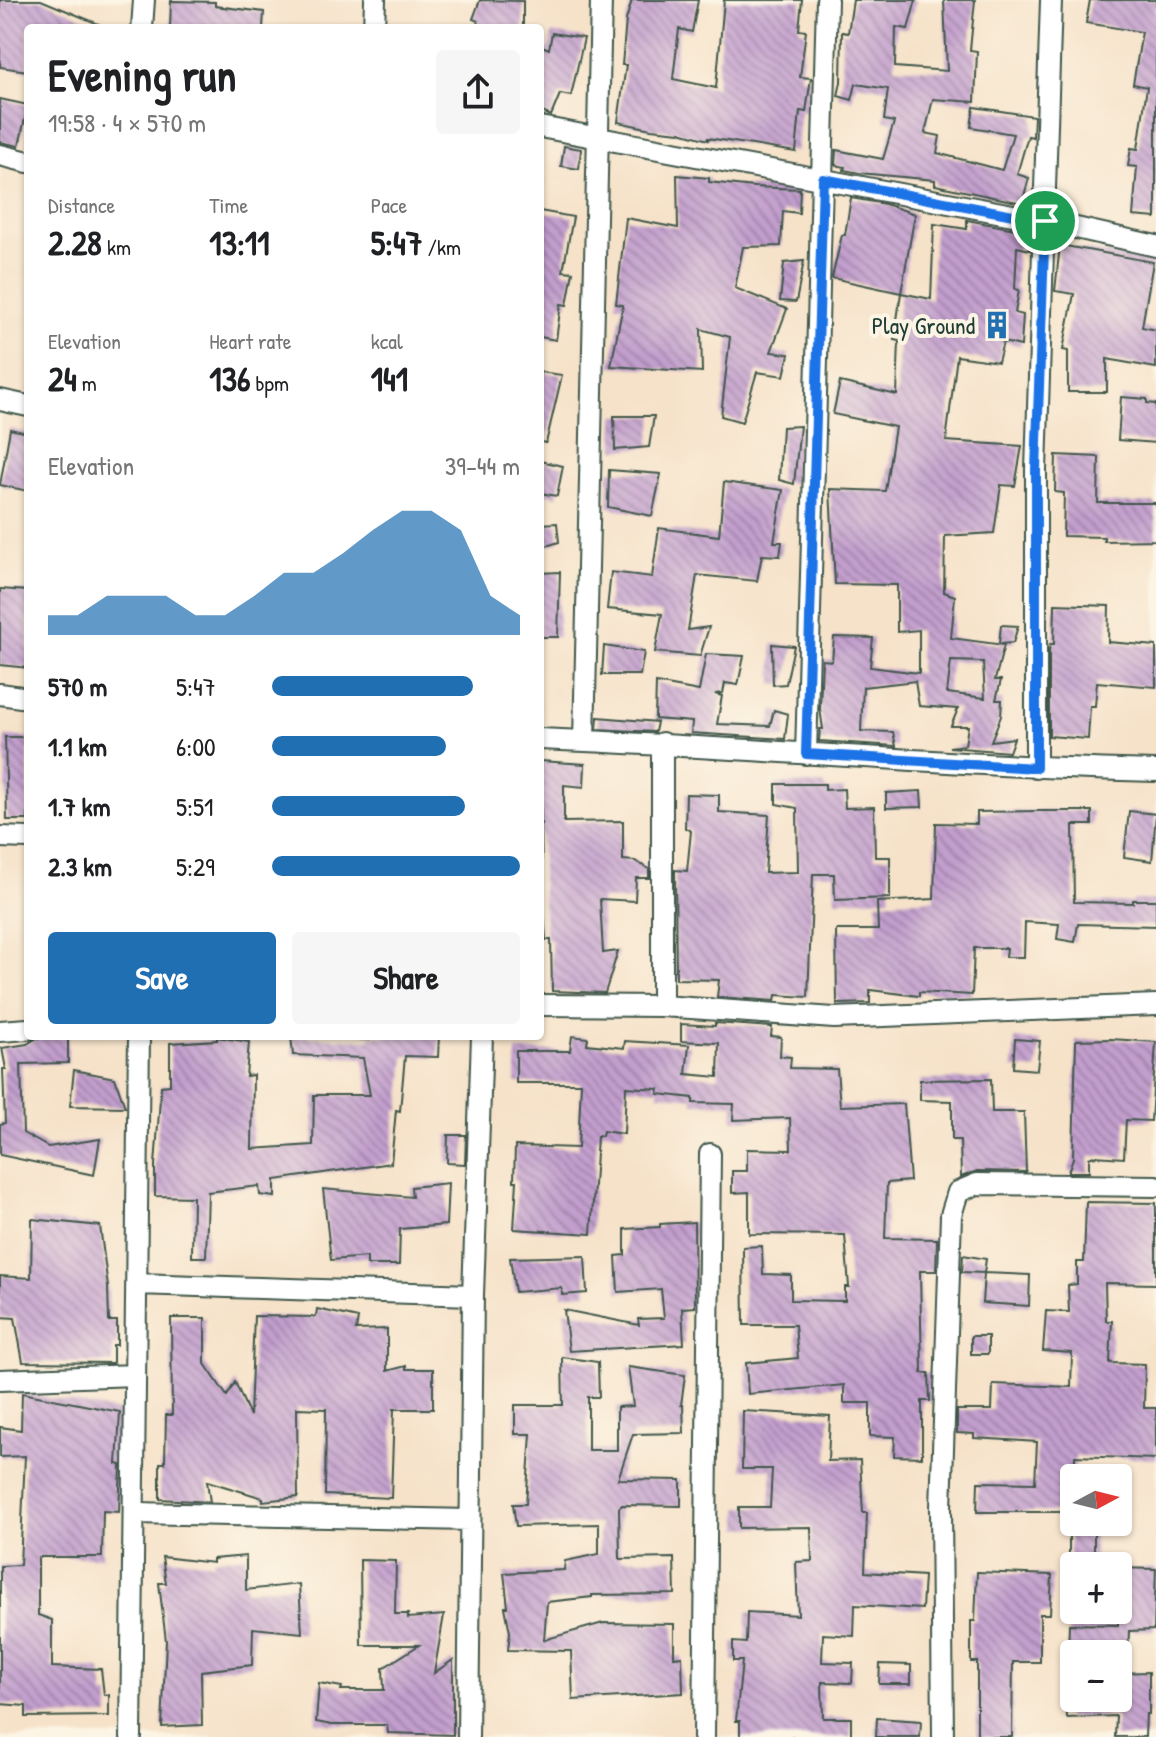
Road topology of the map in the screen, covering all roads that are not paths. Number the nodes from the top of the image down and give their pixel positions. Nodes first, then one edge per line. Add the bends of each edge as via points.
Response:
1 (144, 0) edge
2 (375, 0) edge
3 (601, 0) edge
4 (827, 0) edge
5 (1051, 0) edge
6 (142, 24) edge
7 (374, 24) edge
8 (544, 128) edge
9 (597, 137) junction
10 (0, 155) edge
11 (24, 161) edge
12 (823, 179) junction
13 (1045, 221) junction
14 (1156, 246) edge
15 (0, 400) edge
16 (24, 405) edge
17 (0, 694) edge
18 (24, 697) edge
19 (544, 739) edge
20 (584, 741) junction
21 (662, 743) junction
22 (806, 754) junction
23 (1036, 768) junction
24 (1156, 771) edge
25 (0, 837) edge
26 (24, 838) edge
27 (544, 1005) edge
28 (1156, 1005) edge
29 (662, 1006) junction
30 (24, 1029) edge
31 (0, 1031) edge
32 (139, 1040) edge
33 (482, 1040) edge
34 (710, 1154) dead end
35 (1156, 1186) edge
36 (137, 1284) junction
37 (473, 1295) junction
38 (135, 1375) junction
39 (0, 1380) edge
40 (134, 1513) junction
41 (470, 1520) junction
42 (131, 1737) edge
43 (468, 1737) edge
44 (704, 1737) edge
45 (943, 1737) edge

1 - 6 street
2 - 7 street
3 - 9 street
4 - 12 street
5 - 13 street
8 - 9 street
9 - 12 street
9 - 20 street
10 - 11 street
12 - 13 street
12 - 22 street
13 - 14 street
13 - 23 street via 1036,470
15 - 16 street
17 - 18 street
19 - 20 street
20 - 21 street
21 - 22 street
21 - 29 street
22 - 23 street
23 - 24 street
25 - 26 street
27 - 29 street
28 - 29 street via 834,1018
30 - 31 street
32 - 36 street
33 - 37 street
34 - 44 street
35 - 45 street via 977,1184 958,1192 951,1215 941,1508
36 - 37 street
36 - 38 street
37 - 41 street
38 - 39 street
38 - 40 street
40 - 41 street
40 - 42 street
41 - 43 street

